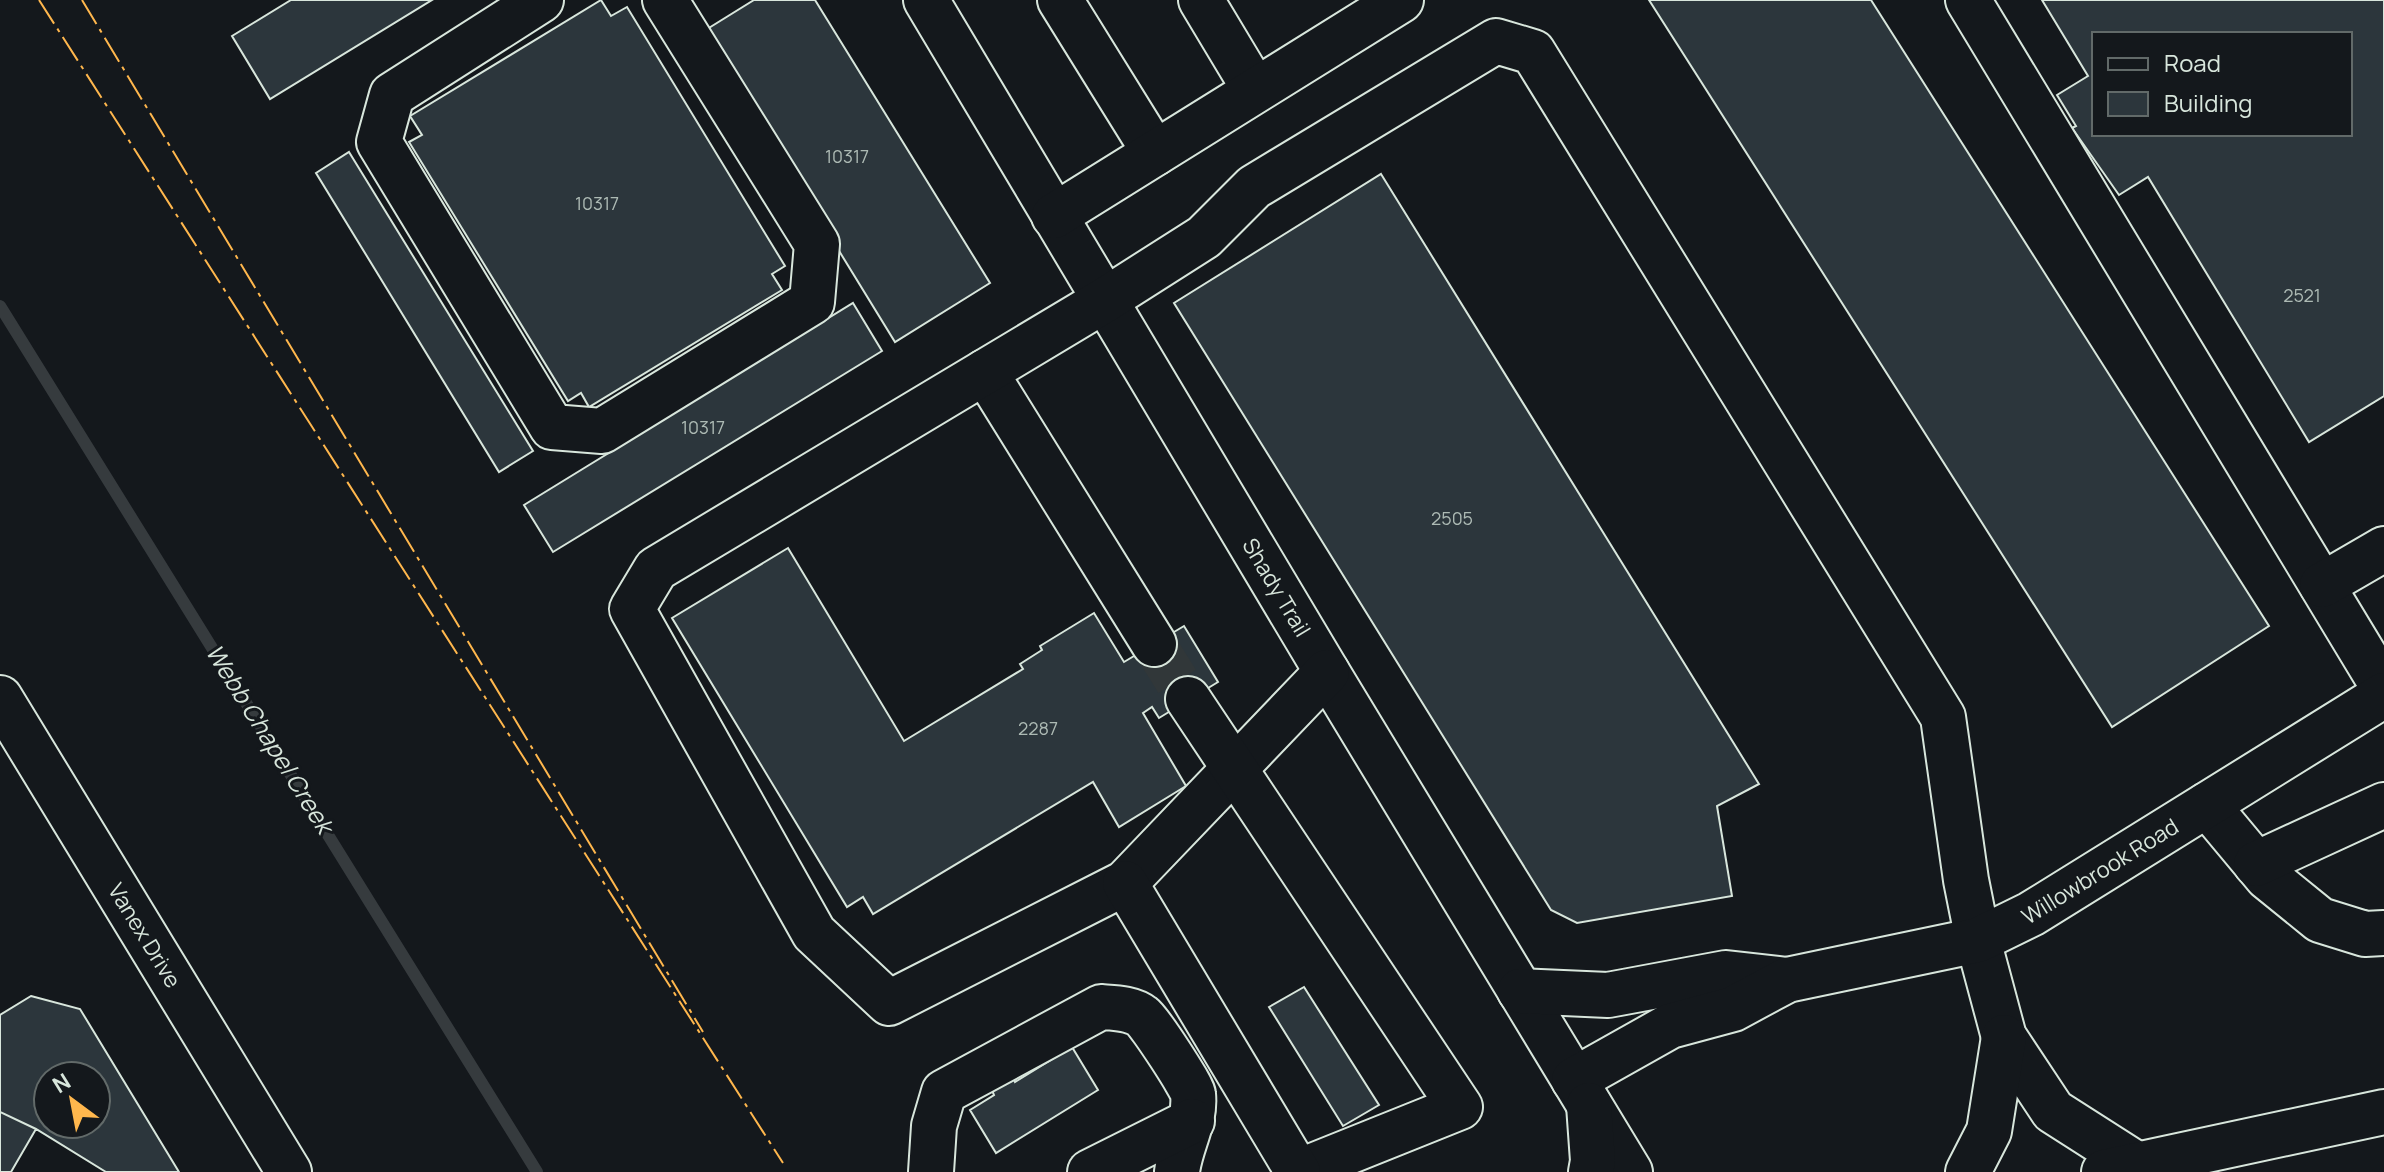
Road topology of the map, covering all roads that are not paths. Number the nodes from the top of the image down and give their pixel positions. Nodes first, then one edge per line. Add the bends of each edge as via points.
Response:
1 (541, 0) edge
2 (665, 0) edge
3 (926, 0) edge
4 (1060, 0) edge
5 (1201, 0) edge
6 (1401, 0) edge
7 (1968, 0) edge
8 (1354, 12) edge
9 (1255, 90) junction
10 (1155, 153) junction
11 (1054, 216) junction
12 (1105, 300) junction
13 (985, 372) junction
14 (2384, 549) edge
15 (2322, 585) junction
16 (1154, 644) tunnel mouth
17 (1327, 672) junction
18 (2384, 688) edge
19 (2384, 695) edge
20 (1188, 699) tunnel mouth
21 (7, 727) edge
22 (1233, 768) junction
23 (2207, 805) junction
24 (2384, 805) edge
25 (2256, 864) junction
26 (1125, 883) junction
27 (2384, 933) edge
28 (1978, 940) junction
29 (1787, 980) junction
30 (1520, 991) junction
31 (2004, 1037) junction
32 (1581, 1092) junction
33 (2384, 1112) edge
34 (1192, 1121) junction
35 (2120, 1168) edge
36 (289, 1172) edge
37 (931, 1172) edge
38 (1090, 1172) edge
39 (1177, 1172) edge
40 (1298, 1172) edge
41 (1591, 1172) edge
42 (1630, 1172) edge
43 (1968, 1172) edge

1 - 2 street via 392,95 379,142 552,427 602,431 812,302 817,244
3 - 11 street, Shady Trail
4 - 10 street
5 - 9 street
6 - 8 street
7 - 15 street
8 - 9 street
9 - 10 street
10 - 11 street
11 - 12 street, Shady Trail
12 - 13 street
12 - 17 street, Shady Trail
12 - 28 street via 1204,237 1254,187 1496,41 1533,52 1943,717
13 - 16 street
13 - 26 street via 656,569 632,609 814,933 889,1003
14 - 15 street
15 - 18 street
17 - 22 street
17 - 30 street, Shady Trail
19 - 23 street, Willowbrook Road
20 - 22 street
21 - 36 street, Vanex Drive
22 - 26 street
22 - 40 street via 1460,1107
23 - 25 street
23 - 28 street, Willowbrook Road via 2031,914
24 - 25 street
25 - 27 street via 2320,920 2365,934
26 - 40 street
28 - 29 street, Willowbrook Road
28 - 31 street
29 - 30 street, Willowbrook Road via 1726,973 1608,995
29 - 32 street, Willowbrook Road via 1733,1009 1670,1026
30 - 32 street, Shady Trail
31 - 35 street via 2053,1111
31 - 43 street via 1989,1131
32 - 41 street
32 - 42 street, Shady Trail
33 - 35 street
34 - 37 street via 1193,1090 1143,1017 1101,1007 944,1092 934,1126
34 - 38 street
34 - 39 street

